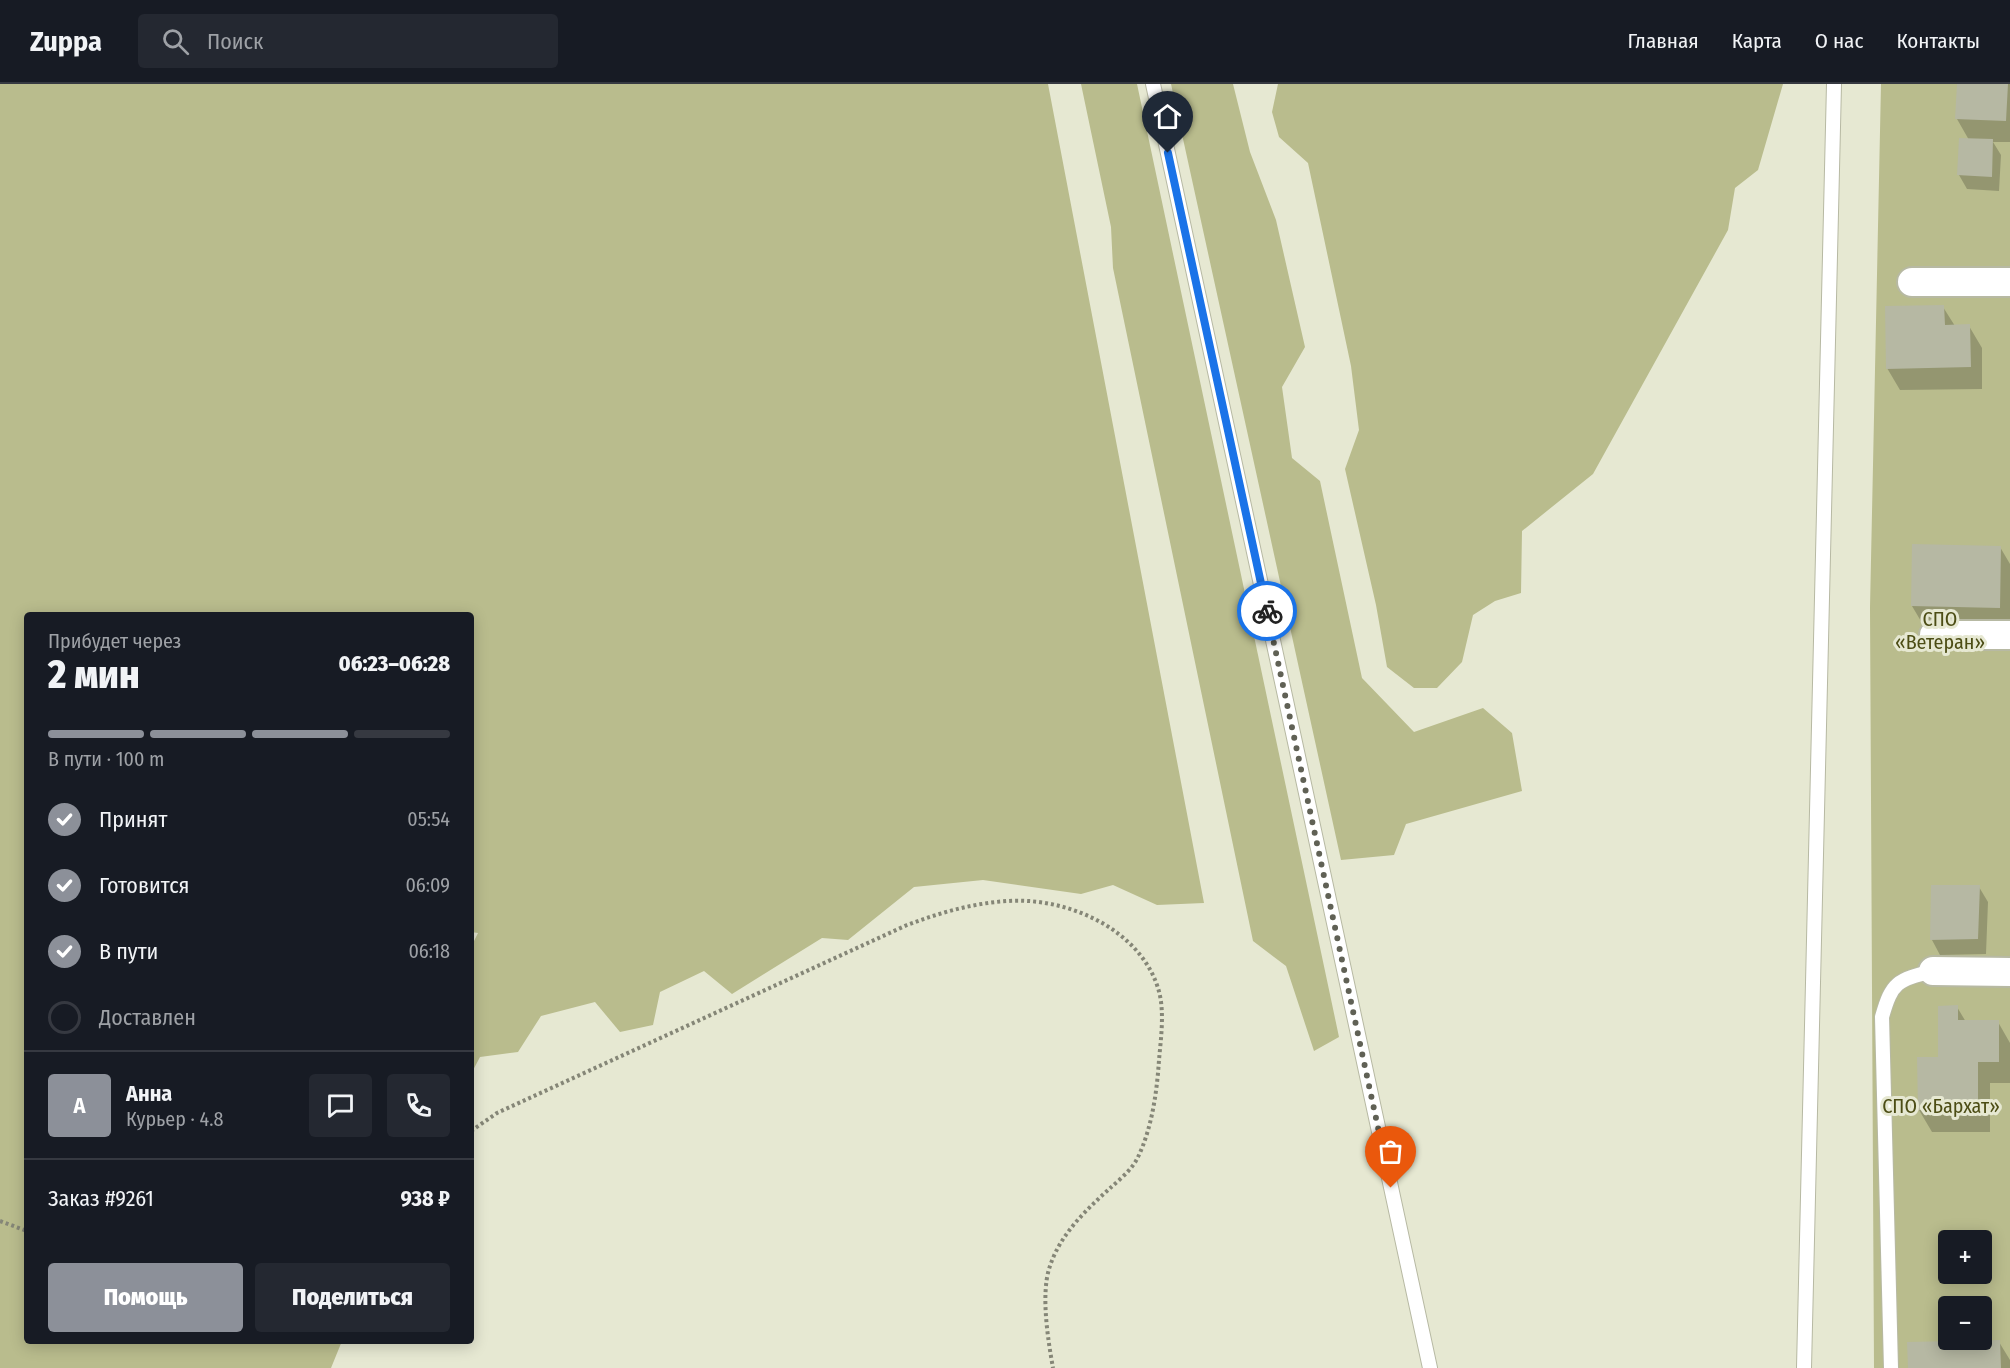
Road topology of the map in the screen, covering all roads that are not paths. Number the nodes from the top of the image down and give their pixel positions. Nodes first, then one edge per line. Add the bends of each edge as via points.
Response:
1 (1153, 84) edge
2 (1834, 84) edge
3 (1912, 282) dead end
4 (2010, 282) edge
5 (1934, 635) dead end
6 (2010, 635) edge
7 (1933, 971) joint
8 (2010, 972) edge
9 (1430, 1368) edge
10 (1804, 1368) edge
11 (1890, 1368) edge

1 - 9 lane
2 - 10 lane
3 - 4 street
5 - 6 street
7 - 8 street
7 - 11 lane via 1906,978 1889,991 1882,1017

